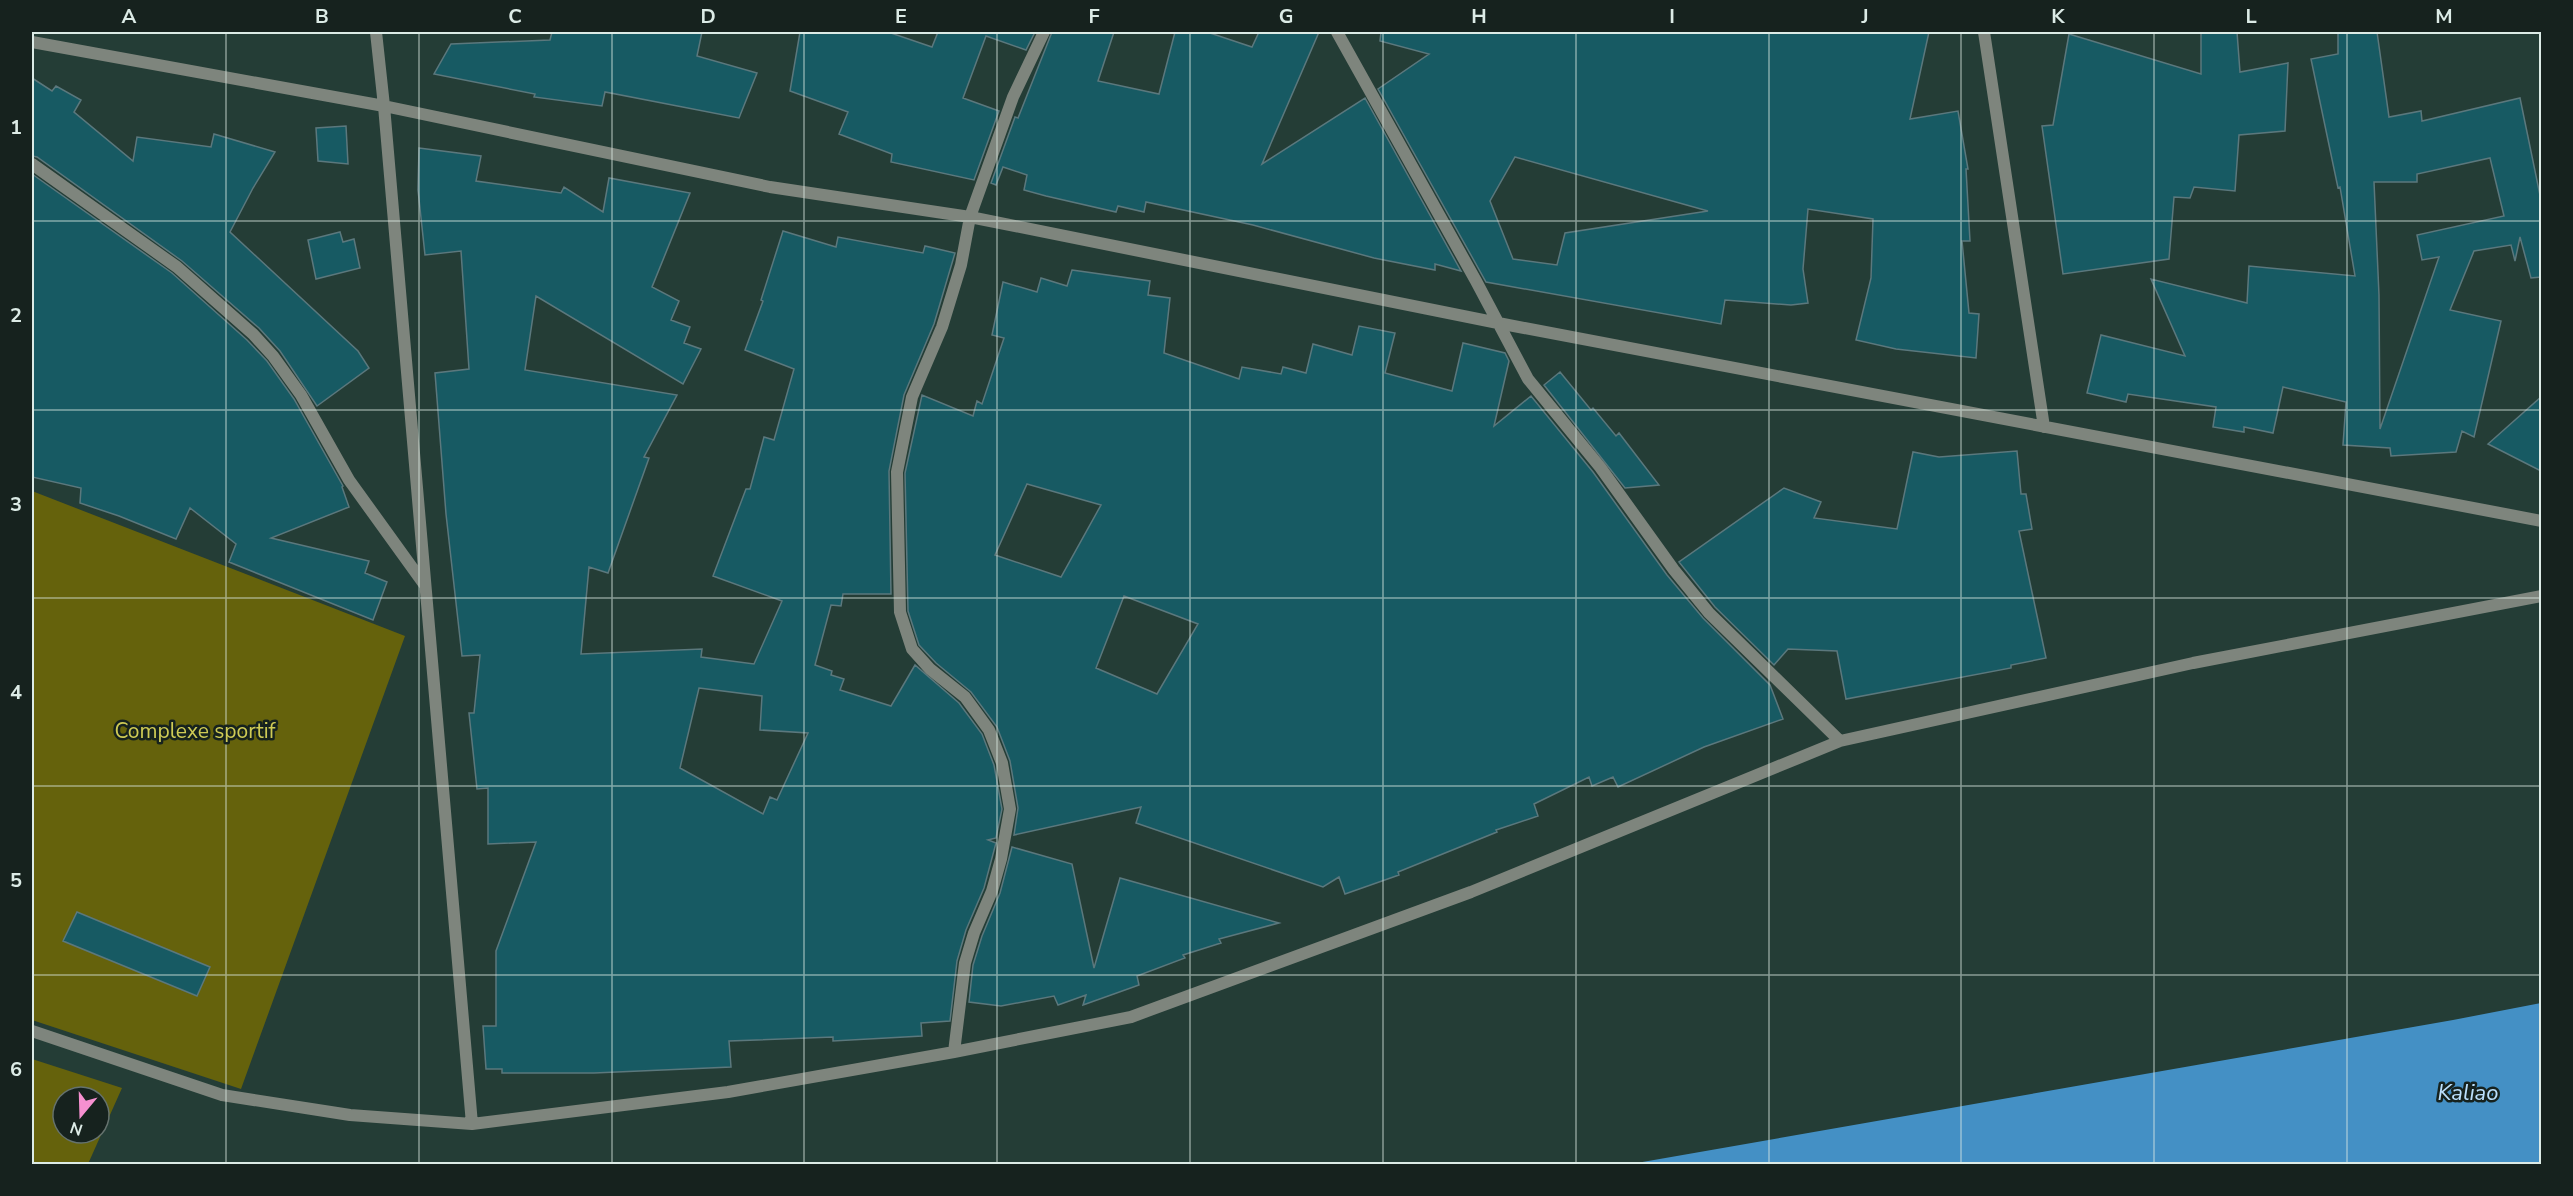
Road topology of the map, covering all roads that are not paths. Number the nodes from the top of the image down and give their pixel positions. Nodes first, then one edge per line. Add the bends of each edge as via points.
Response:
1 (375, 32) edge
2 (1044, 32) edge
3 (1337, 32) edge
4 (1984, 32) edge
5 (32, 42) edge
6 (384, 106) junction
7 (32, 165) edge
8 (970, 217) junction
9 (1498, 323) junction
10 (2044, 427) junction
11 (2541, 521) edge
12 (425, 585) junction
13 (2541, 596) edge
14 (1840, 741) junction
15 (32, 1031) edge
16 (954, 1052) junction
17 (472, 1124) junction

1 - 6 street
2 - 8 street via 1013,97
3 - 9 street
4 - 10 street
5 - 6 street
6 - 8 street via 770,187
6 - 12 street
7 - 12 street via 177,267 260,341 301,395 349,480
8 - 9 street
8 - 16 street via 961,265 942,327 912,397 897,472 900,612 912,649 965,697 989,730 1002,763 1010,809 992,891 965,963
9 - 10 street
9 - 14 street via 1528,379 1600,467 1709,613
10 - 11 street
12 - 17 street
13 - 14 street via 2193,663
14 - 16 street via 1471,892 1131,1017
15 - 17 street via 222,1095 350,1115
16 - 17 street via 728,1092

